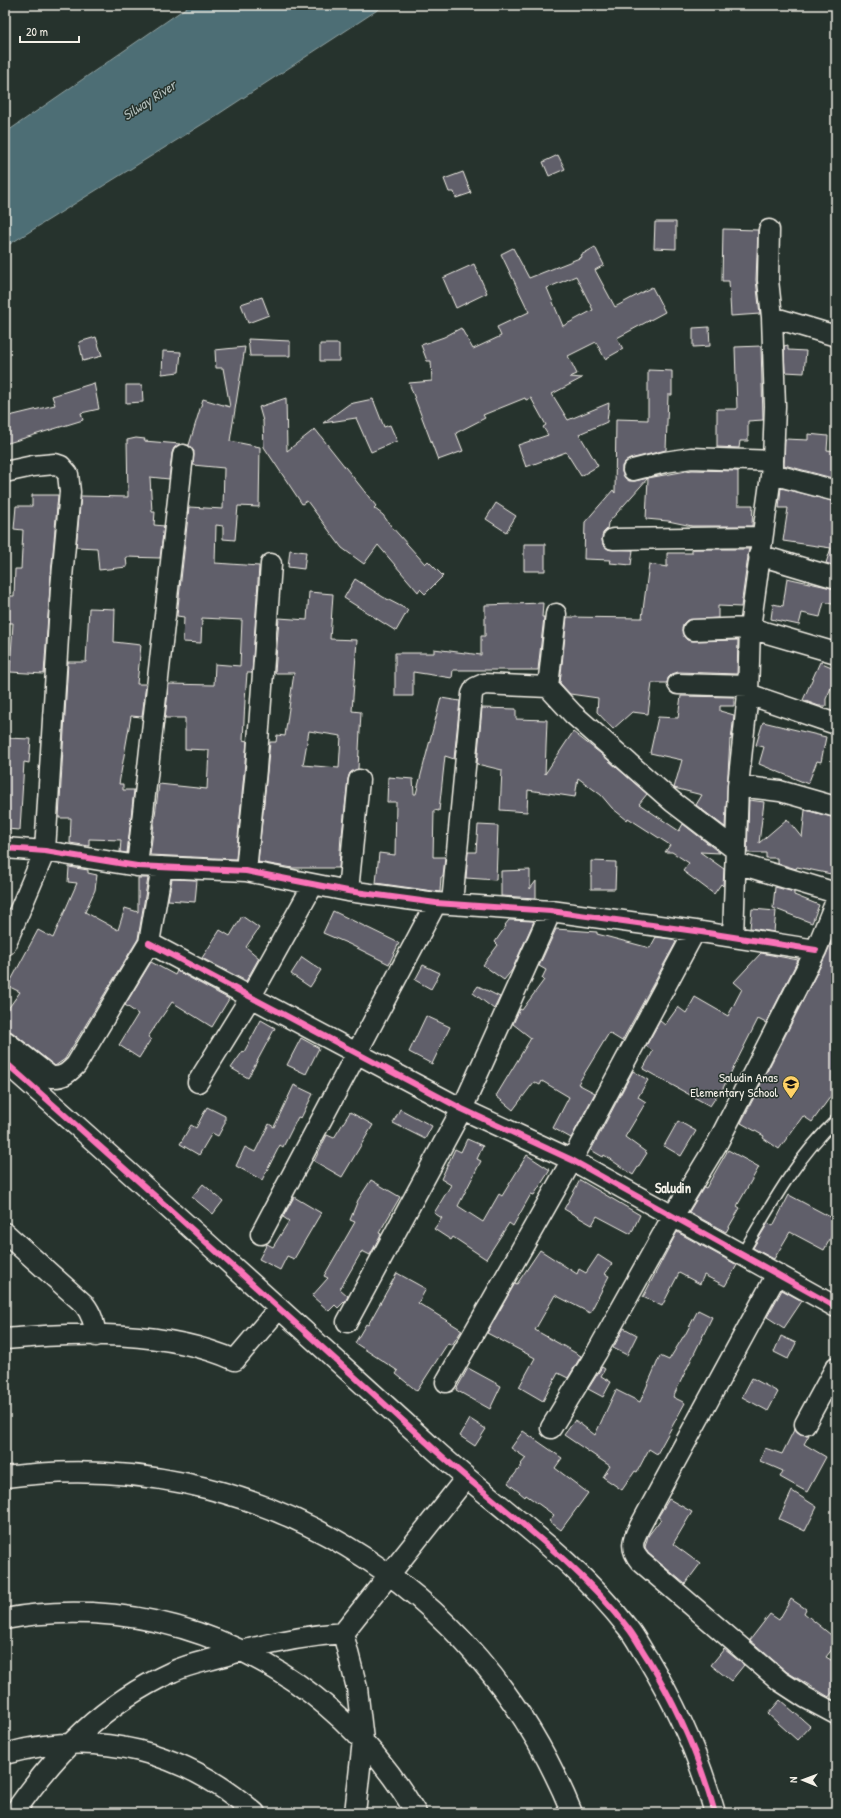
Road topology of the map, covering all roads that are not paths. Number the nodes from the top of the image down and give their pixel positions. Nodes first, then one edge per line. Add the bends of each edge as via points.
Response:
1 (769, 230) dead end
2 (772, 317) junction
3 (836, 336) edge
4 (183, 455) dead end
5 (773, 467) junction
6 (633, 470) dead end
7 (5, 472) edge
8 (836, 491) edge
9 (613, 538) dead end
10 (760, 546) junction
11 (271, 564) dead end
12 (836, 578) edge
13 (556, 614) dead end
14 (750, 628) junction
15 (693, 630) dead end
16 (836, 653) edge
17 (678, 684) dead end
18 (548, 687) junction
19 (748, 690) junction
20 (836, 724) edge
21 (360, 780) dead end
22 (738, 786) junction
23 (836, 807) edge
24 (5, 848) edge
25 (45, 851) junction
26 (736, 856) junction
27 (137, 866) junction
28 (162, 867) junction
29 (246, 871) junction
30 (312, 885) junction
31 (348, 891) junction
32 (836, 893) edge
33 (836, 901) edge
34 (444, 903) junction
35 (551, 911) junction
36 (695, 931) junction
37 (733, 937) junction
38 (149, 943) junction
39 (824, 944) edge
40 (5, 945) edge
41 (250, 998) junction
42 (5, 1041) edge
43 (356, 1054) junction
44 (5, 1062) edge
45 (198, 1082) dead end
46 (462, 1109) junction
47 (836, 1120) edge
48 (572, 1160) junction
49 (673, 1216) junction
50 (5, 1233) edge
51 (261, 1234) dead end
52 (742, 1254) junction
53 (777, 1274) junction
54 (836, 1307) edge
55 (279, 1308) junction
56 (347, 1322) dead end
57 (96, 1336) junction
58 (5, 1339) edge
59 (836, 1367) edge
60 (446, 1382) dead end
61 (805, 1424) dead end
62 (551, 1428) dead end
63 (5, 1477) edge
64 (466, 1478) junction
65 (390, 1574) junction
66 (5, 1619) edge
67 (343, 1633) junction
68 (242, 1651) junction
69 (836, 1714) edge
70 (363, 1740) junction
71 (70, 1743) junction
72 (5, 1754) edge
73 (14, 1813) edge
74 (255, 1813) edge
75 (355, 1813) edge
76 (416, 1813) edge
77 (572, 1813) edge
78 (716, 1813) edge

1 - 2 street via 768,280
2 - 3 street
2 - 5 street via 775,406
4 - 27 street
5 - 6 street via 691,458
5 - 8 street
5 - 10 street
7 - 25 street via 55,464 65,470 69,482
9 - 10 street
10 - 12 street
10 - 14 street
11 - 29 street
13 - 18 street
14 - 15 street
14 - 16 street
14 - 19 street
17 - 19 street
18 - 26 street via 573,714
18 - 34 street via 484,684 475,688 472,694
19 - 20 street
19 - 22 street
21 - 31 street
22 - 23 street via 780,791
22 - 26 street
24 - 25 street
25 - 27 street
25 - 40 street
26 - 32 street
26 - 37 street
27 - 28 street
28 - 29 street
28 - 38 street
29 - 30 street
30 - 31 street
30 - 41 street
31 - 34 street
33 - 39 street
34 - 35 street
34 - 43 street
35 - 36 street
35 - 46 street
36 - 37 street
36 - 48 street
37 - 39 street
38 - 41 street
38 - 42 street via 76,1065 67,1074 60,1078 51,1077
39 - 49 street via 718,1142
41 - 43 street
41 - 45 street
43 - 46 street
43 - 51 street
44 - 55 street
46 - 48 street
46 - 56 street
47 - 52 lane via 800,1159
48 - 49 street
48 - 60 street
49 - 52 street
49 - 62 street
50 - 57 street via 84,1304 92,1317
52 - 53 street
53 - 54 street
53 - 69 street via 633,1539 632,1547 634,1555 640,1561 780,1681
55 - 57 street via 235,1360 188,1344
55 - 64 street
57 - 58 street
59 - 61 street
63 - 65 street via 47,1473 114,1474 168,1480 208,1488 296,1520 356,1552
64 - 65 street
64 - 78 street via 570,1566 603,1597 630,1630 676,1710 695,1752
65 - 67 street
65 - 77 street via 450,1626 477,1654 501,1685 544,1752
66 - 68 street via 43,1614 111,1614 178,1626
67 - 68 street via 309,1635
67 - 70 street via 357,1688
68 - 70 street via 295,1680 342,1718
68 - 71 street via 173,1671 105,1711
70 - 75 street
70 - 76 street via 385,1765
71 - 72 street via 45,1745
71 - 73 street via 32,1786
71 - 74 street via 121,1746 171,1760 217,1783

